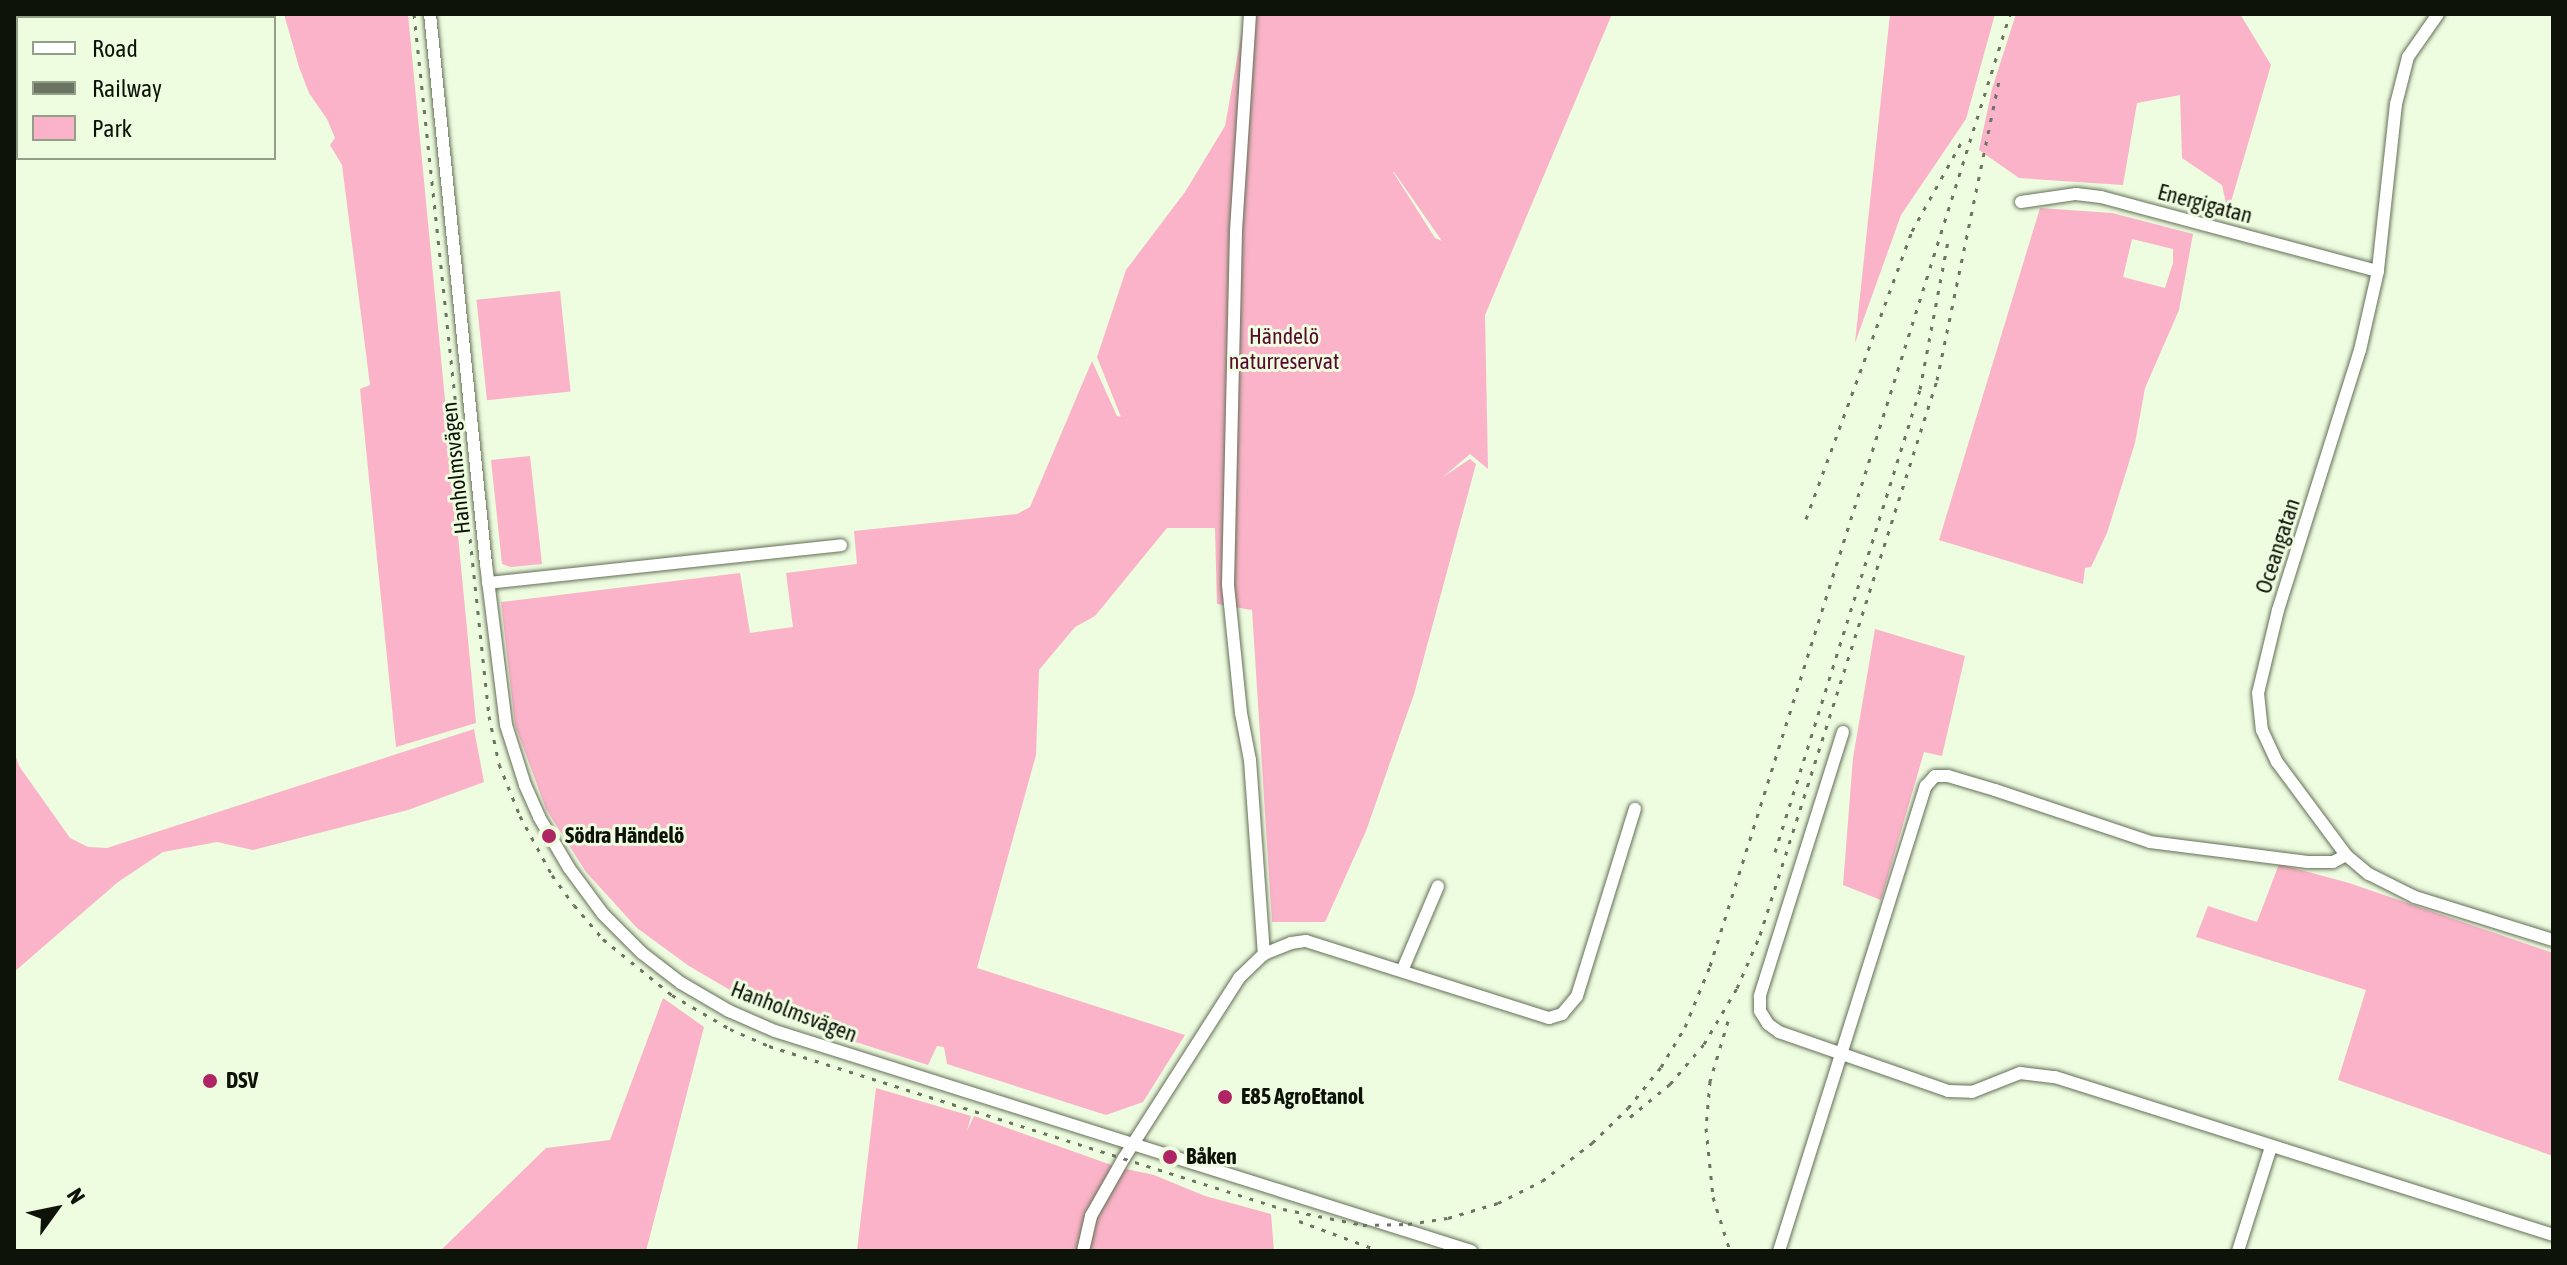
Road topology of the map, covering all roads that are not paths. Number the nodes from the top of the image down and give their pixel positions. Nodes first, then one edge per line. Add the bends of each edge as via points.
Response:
1 (430, 14) edge
2 (1250, 14) edge
3 (2438, 14) edge
4 (2021, 202) dead end
5 (2378, 271) junction
6 (841, 545) dead end
7 (488, 583) junction
8 (1843, 732) dead end
9 (1635, 809) dead end
10 (2346, 855) junction
11 (1438, 886) dead end
12 (2553, 940) edge
13 (1264, 954) junction
14 (1402, 971) junction
15 (1842, 1054) junction
16 (1132, 1145) junction
17 (2271, 1147) junction
18 (2553, 1235) edge
19 (1083, 1251) edge
20 (1471, 1251) edge
21 (1779, 1251) edge
22 (2238, 1251) edge

1 - 7 street, Hanholmsvägen
2 - 13 street via 1236,232 1228,585 1250,760
3 - 5 street, Oceangatan via 2408,57 2396,104
4 - 5 street, Energigatan via 2076,194 2101,197
5 - 10 street, Oceangatan via 2360,350 2278,610 2258,693 2262,730 2277,762
6 - 7 street
7 - 16 street, Hanholmsvägen via 506,725 525,785 549,836 586,893 642,953 707,999 775,1031
8 - 15 street via 1760,996 1760,1011 1779,1032
9 - 14 street via 1577,996 1562,1014 1549,1018
10 - 12 street, Oceangatan via 2392,888
10 - 15 street via 2333,862 2308,862 2150,842 1995,790 1935,776 1926,786
11 - 14 street
13 - 14 street via 1306,941
13 - 16 street via 1239,978
15 - 17 street via 1948,1091 1972,1092 2035,1072
15 - 21 street
16 - 19 street via 1091,1216
16 - 20 street, Hanholmsvägen
17 - 18 street
17 - 22 street

